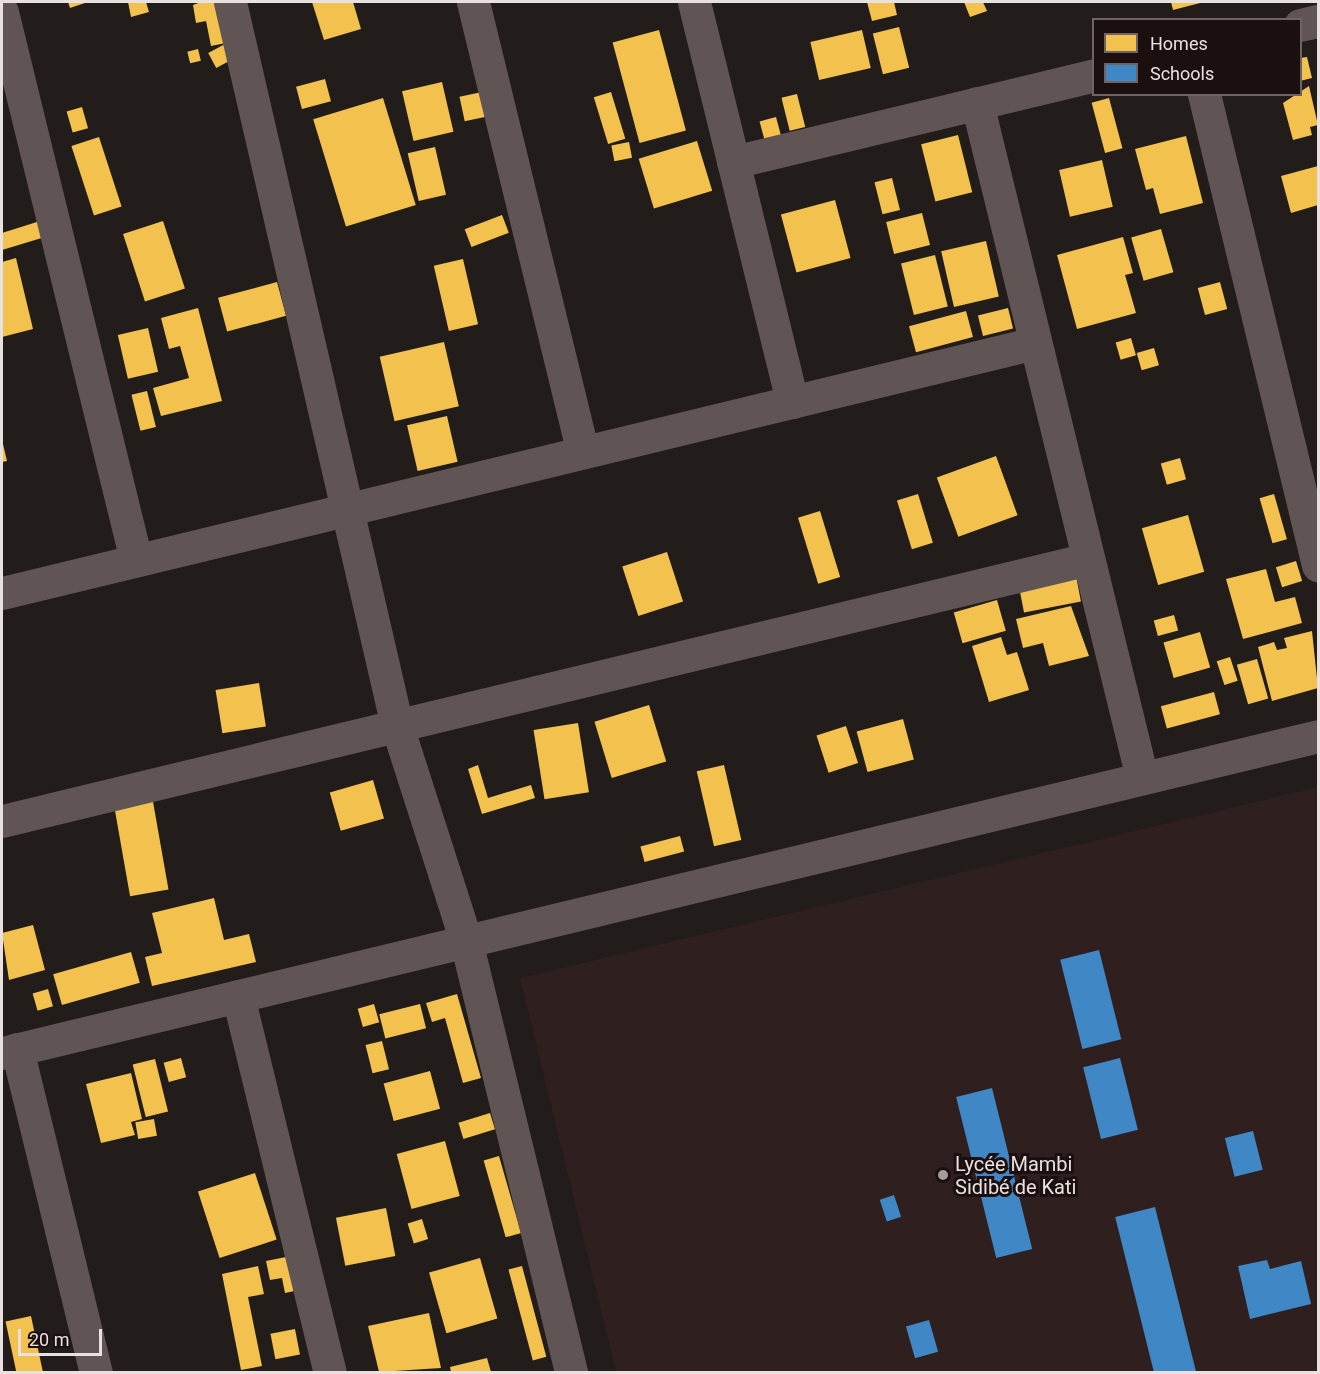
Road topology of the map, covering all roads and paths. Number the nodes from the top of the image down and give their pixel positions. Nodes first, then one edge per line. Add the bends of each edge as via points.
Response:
1 (230, 2) edge
2 (473, 2) edge
3 (694, 2) edge
4 (2, 12) edge
5 (1318, 21) edge
6 (1302, 25) edge
7 (1092, 75) edge
8 (1204, 96) edge
9 (977, 103) junction
10 (733, 162) junction
11 (1035, 343) junction
12 (792, 402) junction
13 (583, 452) junction
14 (345, 510) junction
15 (1088, 559) junction
16 (136, 560) junction
17 (1318, 565) edge
18 (2, 593) edge
19 (397, 726) junction
20 (1318, 736) edge
21 (1142, 778) junction
22 (2, 821) edge
23 (464, 941) junction
24 (238, 996) junction
25 (9, 1051) edge
26 (96, 1372) edge
27 (330, 1372) edge
28 (571, 1372) edge

1 - 14 street
2 - 13 street
3 - 10 street
4 - 16 street
5 - 6 street
7 - 9 street
8 - 17 street
9 - 10 street
9 - 11 street
10 - 12 street
11 - 12 street
11 - 15 street
12 - 13 street
13 - 14 street
14 - 16 street
14 - 19 street
15 - 19 street
15 - 21 street
16 - 18 street
19 - 22 street
19 - 23 street
20 - 21 street
21 - 23 street
23 - 24 street
23 - 28 street
24 - 25 street
24 - 27 street
25 - 26 street

